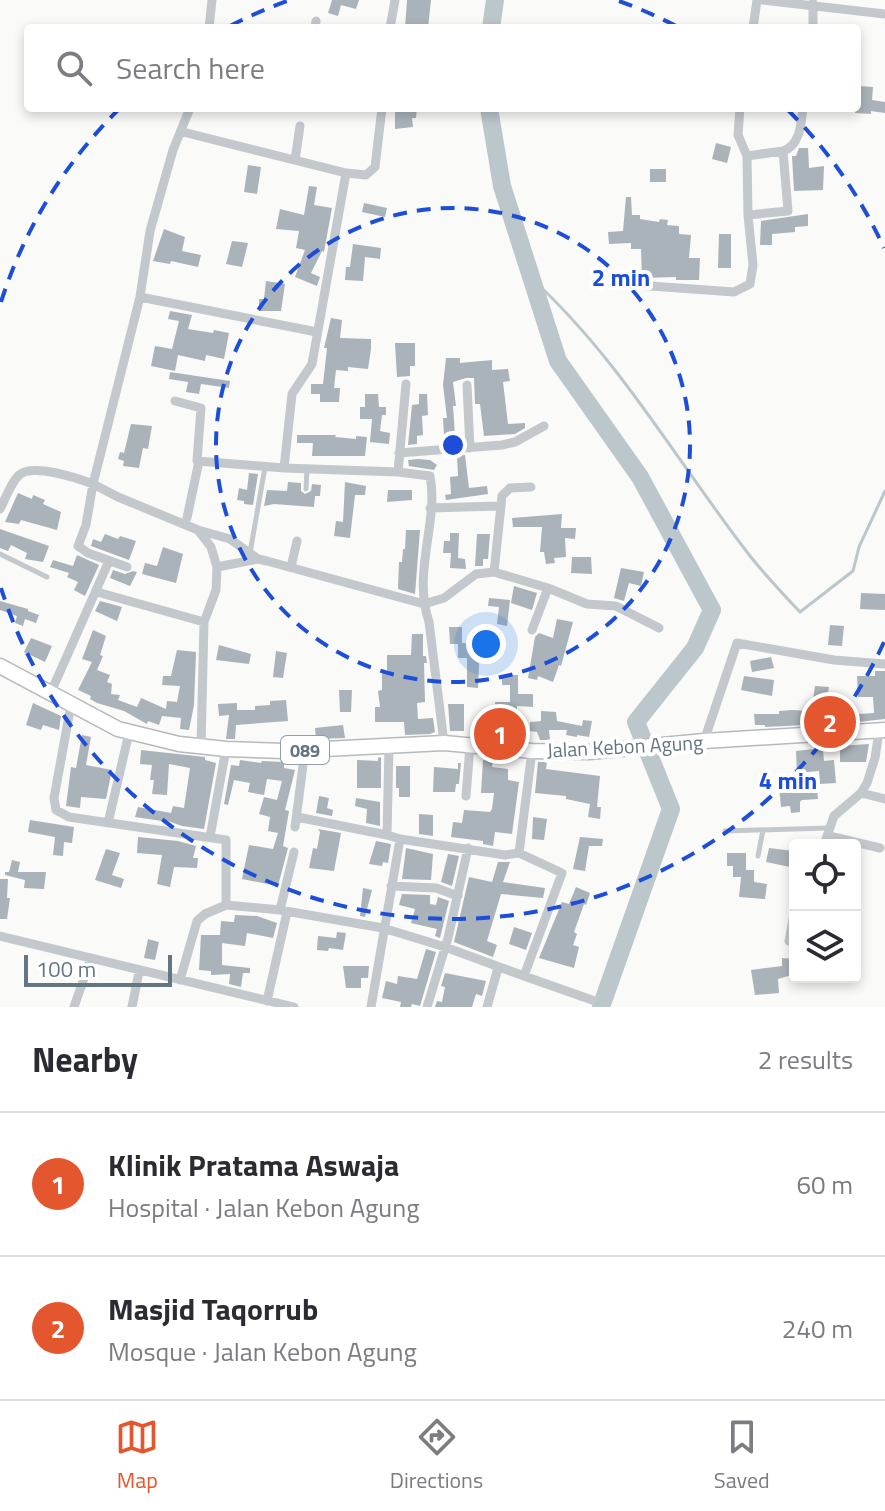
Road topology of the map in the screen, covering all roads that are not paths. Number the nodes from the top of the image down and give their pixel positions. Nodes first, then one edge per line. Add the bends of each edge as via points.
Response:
1 (212, 0) edge
2 (395, 0) edge
3 (760, 0) edge
4 (814, 3) edge
5 (862, 5) edge
6 (885, 14) edge
7 (209, 24) edge
8 (391, 24) edge
9 (754, 24) edge
10 (813, 24) edge
11 (189, 112) edge
12 (382, 112) edge
13 (740, 112) edge
14 (802, 112) edge
15 (300, 126) dead end
16 (183, 132) junction
17 (783, 151) junction
18 (747, 156) junction
19 (295, 160) junction
20 (346, 173) junction
21 (748, 215) junction
22 (637, 285) dead end
23 (140, 297) junction
24 (317, 332) junction
25 (406, 384) dead end
26 (467, 385) dead end
27 (175, 401) dead end
28 (544, 426) dead end
29 (470, 448) junction
30 (399, 453) junction
31 (199, 461) junction
32 (265, 467) junction
33 (284, 468) junction
34 (307, 469) junction
35 (398, 472) junction
36 (93, 484) junction
37 (531, 487) dead end
38 (306, 489) dead end
39 (499, 506) junction
40 (430, 508) junction
41 (0, 509) edge
42 (187, 518) dead end
43 (198, 530) junction
44 (297, 541) dead end
45 (0, 554) edge
46 (254, 556) junction
47 (109, 561) junction
48 (127, 567) dead end
49 (217, 567) junction
50 (291, 567) junction
51 (494, 572) junction
52 (47, 577) dead end
53 (548, 588) junction
54 (97, 592) junction
55 (424, 604) junction
56 (204, 622) junction
57 (659, 628) dead end
58 (532, 630) dead end
59 (885, 664) edge
60 (0, 666) edge
61 (51, 692) junction
62 (71, 705) junction
63 (811, 718) dead end
64 (882, 731) edge
65 (129, 733) junction
66 (811, 735) junction
67 (704, 741) junction
68 (444, 743) junction
69 (201, 746) junction
70 (389, 746) junction
71 (470, 746) junction
72 (226, 749) junction
73 (305, 750) junction
74 (532, 751) junction
75 (861, 793) junction
76 (466, 796) dead end
77 (885, 799) edge
78 (108, 823) junction
79 (763, 830) junction
80 (725, 831) dead end
81 (387, 835) junction
82 (828, 836) edge
83 (210, 837) junction
84 (400, 839) junction
85 (468, 848) junction
86 (880, 848) dead end
87 (294, 852) dead end
88 (519, 853) junction
89 (758, 856) dead end
90 (391, 886) junction
91 (458, 896) junction
92 (226, 905) junction
93 (283, 911) junction
94 (383, 928) junction
95 (0, 936) edge
96 (445, 947) junction
97 (91, 958) junction
98 (498, 968) junction
99 (139, 972) junction
100 (524, 976) junction
101 (180, 980) junction
102 (592, 1000) dead end
103 (267, 1001) junction
104 (74, 1007) edge
105 (132, 1007) edge
106 (294, 1007) edge
107 (371, 1007) edge
108 (427, 1007) edge
109 (487, 1007) edge

1 - 7 street
2 - 8 street
3 - 4 street
3 - 9 street
4 - 5 street
4 - 10 street
5 - 6 street
11 - 16 street
12 - 20 street via 375,167 366,175
13 - 18 street via 738,135
14 - 17 street via 795,143
15 - 19 street
16 - 19 street
16 - 23 street via 150,231
17 - 18 street
17 - 21 street via 788,211
18 - 21 street
19 - 20 street
20 - 24 street
21 - 22 street via 753,276 743,290
23 - 24 street
23 - 36 street
24 - 33 street via 312,364 292,394
25 - 30 street
26 - 29 street
27 - 31 street via 201,408
28 - 29 street via 515,442
29 - 30 street
30 - 35 street
31 - 32 street
31 - 42 street
32 - 33 street
32 - 46 lane
33 - 34 street
34 - 35 street
34 - 38 lane
35 - 40 street via 429,475
36 - 41 street via 28,470 20,473
36 - 43 street
36 - 47 street via 78,546
37 - 39 street via 510,488
39 - 40 street
39 - 51 street
40 - 55 street
43 - 46 street via 230,539
43 - 49 street
44 - 50 street
45 - 52 lane
46 - 49 street
46 - 50 street
47 - 48 street
47 - 54 street
49 - 56 street via 216,590
50 - 55 street
51 - 53 street
51 - 55 street via 476,574 444,598
53 - 57 street via 587,604 616,606
53 - 58 street
54 - 56 street
54 - 61 street
55 - 68 street
56 - 69 street
59 - 67 street via 737,643
60 - 61 main road, Jalan Kebon Agung / 089
61 - 62 main road, Jalan Kebon Agung / 089
62 - 65 main road, Jalan Kebon Agung / 089
62 - 78 street via 56,810
63 - 66 lane
64 - 66 main road, Jalan Kebon Agung / 089
64 - 75 street
65 - 69 main road, Jalan Kebon Agung / 089
65 - 78 street
66 - 67 main road, Jalan Kebon Agung / 089
67 - 74 main road, Jalan Kebon Agung / 089 via 628,750
68 - 70 main road, Jalan Kebon Agung / 089
68 - 71 main road, Jalan Kebon Agung / 089
69 - 72 main road, Jalan Kebon Agung / 089
70 - 73 main road, Jalan Kebon Agung / 089
70 - 81 street
71 - 74 main road, Jalan Kebon Agung / 089
71 - 76 street
72 - 73 main road, Jalan Kebon Agung / 089
72 - 83 street
73 - 81 street via 296,822
74 - 88 street
75 - 77 street
75 - 82 street via 834,816
78 - 83 street
79 - 80 lane
79 - 82 lane
79 - 89 lane
81 - 84 street
82 - 86 street
83 - 92 street via 227,843
84 - 85 street
84 - 90 street
85 - 88 street
85 - 91 street
87 - 93 street
88 - 100 street via 562,873
90 - 91 street via 436,888
90 - 94 street
91 - 96 street
92 - 93 street
92 - 101 street via 197,921
93 - 94 street
93 - 103 street
94 - 96 street
94 - 107 street
95 - 97 street
96 - 98 street
96 - 108 street
97 - 99 street
97 - 104 street
98 - 100 street
98 - 109 street
99 - 101 street
99 - 105 street
100 - 102 street
101 - 103 street
103 - 106 street

